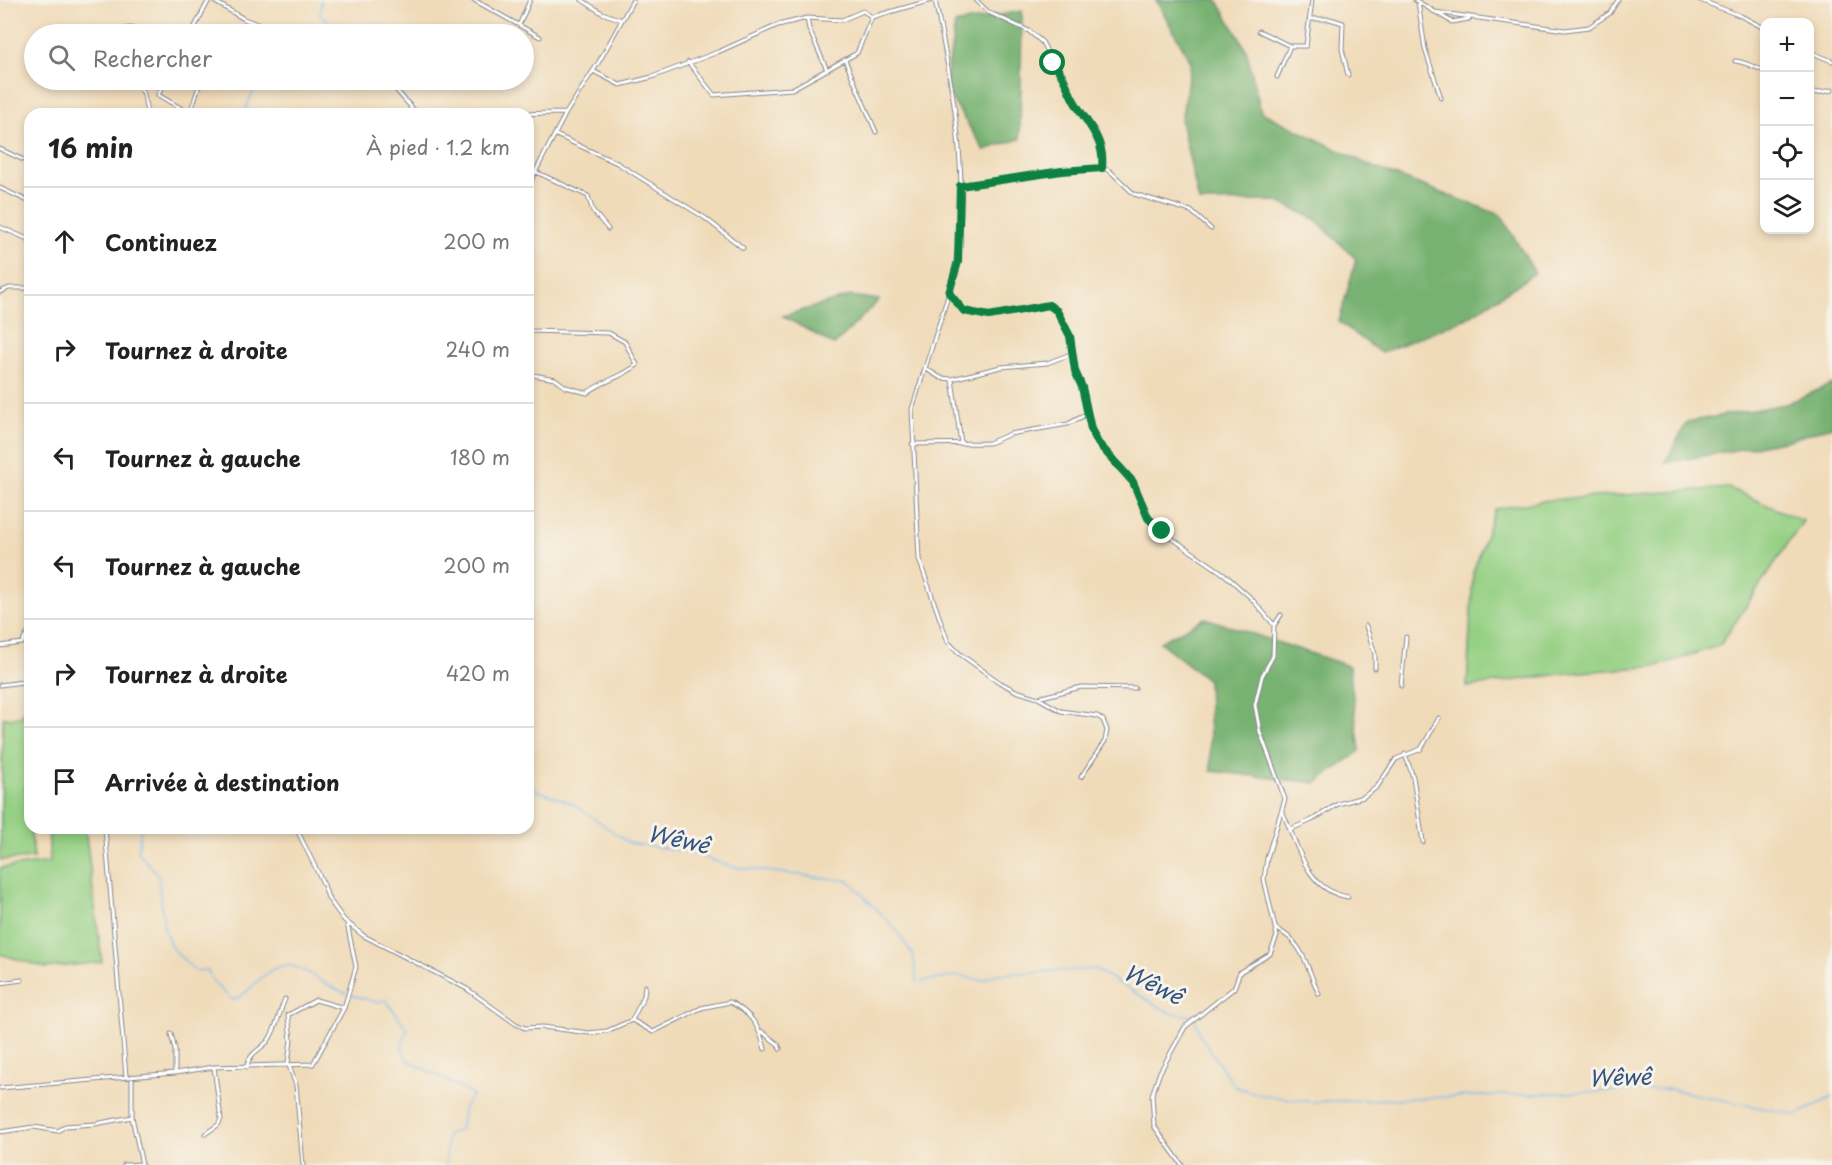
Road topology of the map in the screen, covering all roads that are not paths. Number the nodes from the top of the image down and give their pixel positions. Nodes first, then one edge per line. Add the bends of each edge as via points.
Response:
1 (210, 0) edge
2 (474, 0) edge
3 (530, 0) edge
4 (582, 0) edge
5 (633, 0) edge
6 (933, 0) edge
7 (976, 0) edge
8 (1312, 0) edge
9 (1618, 0) edge
10 (1700, 0) edge
11 (1417, 1) edge
12 (1435, 12) junction
13 (872, 17) junction
14 (807, 18) junction
15 (1471, 18) junction
16 (1310, 19) junction
17 (622, 20) junction
18 (196, 24) edge
19 (257, 24) edge
20 (520, 24) joint
21 (1760, 26) edge
22 (1259, 31) dead end
23 (534, 33) edge
24 (540, 37) dead end
25 (1290, 46) junction
26 (1814, 54) edge
27 (845, 60) junction
28 (1735, 61) dead end
29 (1832, 61) edge
30 (688, 62) junction
31 (1760, 69) edge
32 (827, 70) junction
33 (593, 71) junction
34 (1348, 75) dead end
35 (1277, 77) dead end
36 (141, 90) edge
37 (161, 90) edge
38 (198, 90) edge
39 (396, 90) edge
40 (1832, 90) edge
41 (1814, 92) edge
42 (1441, 98) dead end
43 (411, 107) edge
44 (147, 108) edge
45 (180, 108) edge
46 (192, 108) edge
47 (566, 113) junction
48 (534, 114) edge
49 (876, 132) dead end
50 (556, 135) junction
51 (0, 149) edge
52 (24, 160) edge
53 (1102, 168) junction
54 (536, 172) junction
55 (534, 176) edge
56 (960, 186) junction
57 (0, 188) edge
58 (24, 198) edge
59 (0, 227) edge
60 (608, 229) dead end
61 (1211, 229) dead end
62 (24, 237) edge
63 (743, 248) dead end
64 (24, 288) edge
65 (0, 292) edge
66 (949, 293) junction
67 (534, 331) edge
68 (1072, 354) junction
69 (926, 369) junction
70 (534, 375) edge
71 (952, 379) junction
72 (1087, 414) junction
73 (961, 443) junction
74 (912, 444) junction
75 (1281, 615) dead end
76 (1274, 625) junction
77 (1366, 626) dead end
78 (1406, 638) dead end
79 (24, 640) edge
80 (0, 646) edge
81 (1376, 669) dead end
82 (24, 682) edge
83 (0, 685) edge
84 (1401, 686) dead end
85 (1135, 688) dead end
86 (1038, 698) junction
87 (1439, 718) dead end
88 (1405, 754) junction
89 (1081, 777) dead end
90 (1282, 811) junction
91 (1291, 829) junction
92 (106, 834) edge
93 (299, 834) edge
94 (1423, 842) dead end
95 (1348, 897) dead end
96 (347, 923) junction
97 (1275, 928) junction
98 (22, 980) dead end
99 (0, 983) edge
100 (645, 986) dead end
101 (1319, 994) dead end
102 (285, 999) dead end
103 (344, 1008) junction
104 (632, 1020) junction
105 (760, 1030) junction
106 (171, 1034) dead end
107 (765, 1049) dead end
108 (780, 1049) dead end
109 (288, 1063) junction
110 (214, 1066) junction
111 (248, 1067) junction
112 (175, 1073) junction
113 (126, 1076) junction
114 (132, 1076) junction
115 (0, 1088) edge
116 (132, 1117) junction
117 (0, 1132) edge
118 (206, 1134) dead end
119 (142, 1164) edge
120 (124, 1165) edge
121 (303, 1165) edge
122 (1182, 1165) edge

1 - 18 street
1 - 19 street
2 - 20 street
3 - 20 street
4 - 17 street
5 - 17 street
6 - 13 street
6 - 56 street via 952,88
7 - 53 street via 988,12 1029,31 1042,42 1064,75 1074,102 1096,132 1103,155
8 - 16 street
9 - 15 street via 1610,13 1589,27 1545,29
10 - 21 street
11 - 12 street
11 - 42 street via 1425,50
12 - 15 street
12 - 15 street via 1452,22
13 - 14 street via 863,11 842,20
13 - 27 street via 857,53
14 - 30 street via 778,25
14 - 32 street
16 - 25 street via 1306,46
16 - 34 street via 1343,23 1342,50
17 - 33 street
22 - 25 street
23 - 24 street
25 - 35 street
26 - 29 street
27 - 32 street
27 - 49 street
28 - 31 street
30 - 32 street via 714,95 792,88
30 - 33 street via 620,85
33 - 47 street
36 - 44 street
37 - 45 street via 158,95
38 - 46 street
39 - 43 street
40 - 41 street
47 - 48 street
47 - 50 street
50 - 54 street
50 - 63 street via 617,163
51 - 52 street
53 - 56 street
53 - 61 street via 1134,194 1191,211
54 - 55 street
54 - 60 street via 588,196 593,211
56 - 66 street via 958,262
57 - 58 street
59 - 62 street
64 - 65 street
66 - 68 street via 964,311 989,316 1049,305 1067,327
66 - 69 street
67 - 70 street via 609,333 625,342 637,365 586,393 555,379
68 - 71 street via 1047,363 1001,367
68 - 72 street
69 - 71 street via 941,378
69 - 74 street via 912,409
71 - 73 street
72 - 73 street via 1068,424 1010,434 989,443
72 - 76 street via 1098,443 1133,482 1154,526 1224,574
73 - 74 street
74 - 86 street via 919,559 948,642 999,682
75 - 76 street
76 - 90 street via 1273,656 1262,676 1255,705 1260,732 1283,791
77 - 81 street
78 - 84 street
79 - 80 street via 22,644
82 - 83 street
85 - 86 street via 1081,687
86 - 89 street via 1061,711 1097,716 1106,724 1106,741
87 - 88 street via 1420,749
88 - 91 street via 1396,759 1377,787 1363,798 1338,804
88 - 94 street via 1413,777
90 - 91 street
90 - 97 street via 1264,879
91 - 95 street via 1300,856 1315,879 1337,895
92 - 113 street
93 - 96 street via 328,898
96 - 103 street via 356,967
96 - 104 street via 364,936 466,989 525,1028 589,1033 607,1031
97 - 101 street via 1302,950
97 - 122 street via 1277,936 1270,954 1240,972 1234,988 1185,1027 1160,1072 1152,1095 1154,1126
98 - 99 street
100 - 104 street
102 - 111 street via 275,1028 251,1055
103 - 109 street via 313,1064
103 - 109 street via 316,1000 288,1015
104 - 105 street via 653,1032 701,1008 730,1002 744,1010
105 - 107 street
105 - 108 street
106 - 112 street
109 - 111 street
109 - 121 street via 296,1085
110 - 111 street
110 - 112 street
110 - 118 street via 221,1119
112 - 114 street
113 - 114 street
113 - 115 street
114 - 116 street
116 - 117 street via 65,1126 58,1131 34,1128
116 - 119 street
119 - 120 street

